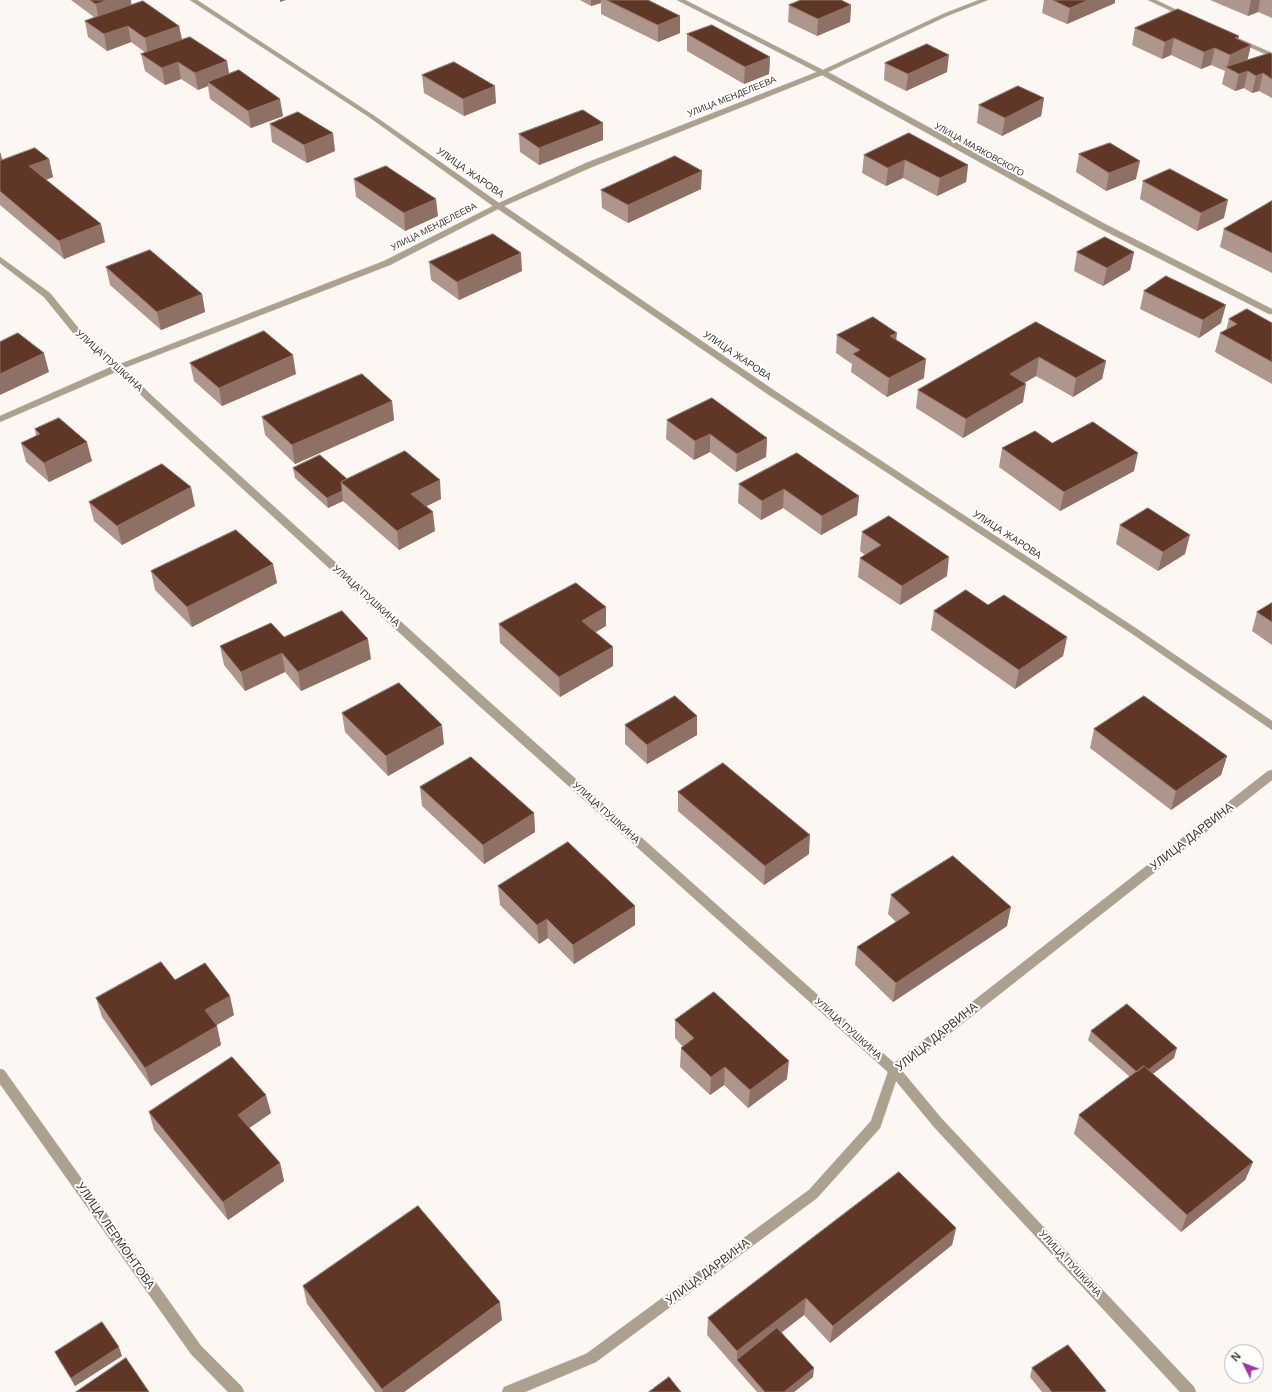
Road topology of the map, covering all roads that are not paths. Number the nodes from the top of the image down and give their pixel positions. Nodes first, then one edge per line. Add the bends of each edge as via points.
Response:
1 (193, 0) edge
2 (680, 0) edge
3 (985, 0) edge
4 (1151, 0) edge
5 (1192, 19) edge
6 (1234, 38) edge
7 (1272, 55) edge
8 (823, 72) junction
9 (498, 206) junction
10 (0, 259) edge
11 (1272, 312) edge
12 (119, 367) junction
13 (0, 419) edge
14 (1272, 726) edge
15 (1272, 774) edge
16 (894, 1070) junction
17 (0, 1074) edge
18 (236, 1392) edge
19 (509, 1392) edge
20 (1189, 1392) edge

1 - 9 street, УЛИЦА ЖАРОВА via 371,116
2 - 8 street, УЛИЦА МАЯКОВСКОГО
3 - 8 street, УЛИЦА МЕНДЕЛЕЕВА
4 - 5 street
6 - 7 street
8 - 9 street, УЛИЦА МЕНДЕЛЕЕВА via 589,165
8 - 11 street, УЛИЦА МАЯКОВСКОГО via 1037,192 1220,288
9 - 12 street, УЛИЦА МЕНДЕЛЕЕВА via 387,263
9 - 14 street, УЛИЦА ЖАРОВА via 772,393 1134,631
10 - 12 street, УЛИЦА ПУШКИНА via 47,295 81,337
12 - 13 street, УЛИЦА МЕНДЕЛЕЕВА
12 - 16 street, УЛИЦА ПУШКИНА via 148,397 480,700
15 - 16 street, УЛИЦА ДАРВИНА
16 - 19 street, УЛИЦА ДАРВИНА via 876,1124 813,1194 591,1358
16 - 20 street, УЛИЦА ПУШКИНА via 938,1122
17 - 18 street, УЛИЦА ЛЕРМОНТОВА via 196,1350

